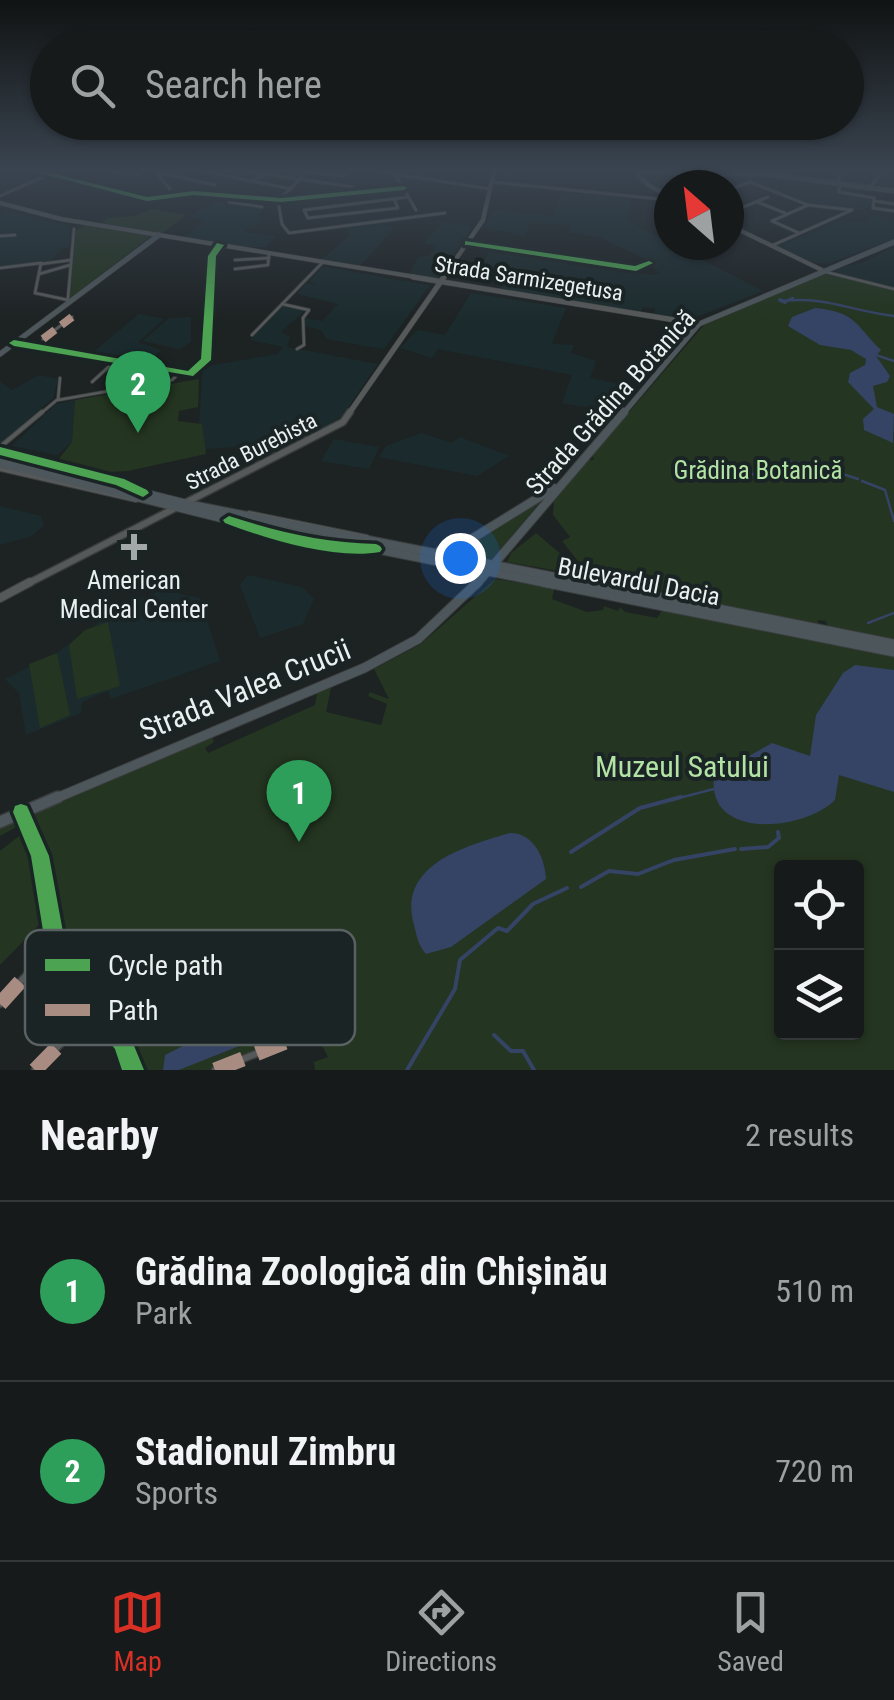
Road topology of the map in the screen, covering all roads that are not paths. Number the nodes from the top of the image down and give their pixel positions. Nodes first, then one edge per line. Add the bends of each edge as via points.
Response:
1 (63, 221) edge
2 (70, 221) edge
3 (282, 221) edge
4 (358, 221) edge
5 (386, 221) edge
6 (481, 221) edge
7 (774, 221) edge
8 (829, 221) edge
9 (86, 224) junction
10 (359, 225) junction
11 (74, 228) junction
12 (744, 232) edge
13 (802, 234) junction
14 (14, 235) dead end
15 (159, 235) junction
16 (0, 236) edge
17 (894, 242) edge
18 (468, 243) junction
19 (220, 245) junction
20 (771, 246) junction
21 (268, 255) junction
22 (235, 260) dead end
23 (71, 262) junction
24 (324, 262) junction
25 (41, 263) junction
26 (649, 263) dead end
27 (0, 268) edge
28 (235, 269) dead end
29 (824, 271) junction
30 (39, 274) junction
31 (441, 282) junction
32 (894, 290) edge
33 (69, 301) junction
34 (282, 304) junction
35 (72, 317) dead end
36 (698, 324) junction
37 (252, 335) dead end
38 (43, 339) dead end
39 (20, 342) junction
40 (297, 348) dead end
41 (0, 354) edge
42 (114, 362) junction
43 (177, 375) junction
44 (60, 378) dead end
45 (92, 382) dead end
46 (58, 398) junction
47 (0, 457) edge
48 (562, 483) junction
49 (142, 497) junction
50 (187, 504) junction
51 (177, 509) junction
52 (229, 516) junction
53 (427, 555) junction
54 (490, 568) junction
55 (0, 598) edge
56 (689, 607) junction
57 (894, 644) edge
58 (894, 652) edge
59 (22, 812) junction
60 (0, 822) edge
61 (53, 930) edge
62 (25, 977) edge
63 (0, 1004) edge
64 (60, 1045) edge
65 (125, 1045) edge
66 (278, 1045) edge
67 (35, 1070) edge
68 (132, 1070) edge
69 (215, 1070) edge

1 - 11 street
2 - 9 main road, Strada Sarmizegetusa
3 - 10 street, Strada Sarmizegetusa via 289,233
4 - 10 street
5 - 10 street, Strada Sarmizegetusa
6 - 18 main road, Strada Burebista
7 - 13 street
8 - 13 street
9 - 11 street
9 - 15 main road, Strada Sarmizegetusa
11 - 23 street
12 - 20 main road
13 - 20 street
14 - 16 street
15 - 19 main road, Strada Sarmizegetusa
15 - 33 main road
17 - 29 main road, Strada Grădina Botanică
18 - 26 street via 636,269
18 - 31 main road, Strada Burebista
19 - 21 main road, Strada Sarmizegetusa
19 - 43 street via 212,256 206,360 186,376
20 - 29 main road
21 - 22 street
21 - 24 main road, Strada Sarmizegetusa
21 - 28 street via 268,265
23 - 25 street
23 - 30 street
23 - 33 street
24 - 31 main road, Strada Sarmizegetusa
24 - 34 street
25 - 27 street
25 - 30 street
29 - 32 street
29 - 36 main road, Strada Grădina Botanică
30 - 33 street via 35,294
31 - 36 main road, Strada Sarmizegetusa
31 - 50 main road, Strada Burebista via 343,422
33 - 39 main road
34 - 37 street
34 - 40 street via 309,310 304,346
35 - 38 street
36 - 48 main road, Strada Grădina Botanică
39 - 41 main road
39 - 42 street
42 - 43 street
42 - 45 street
43 - 46 street
44 - 46 street
46 - 47 street
47 - 49 main road, Bulevardul Dacia
48 - 53 main road via 465,543
48 - 54 main road, Strada Grădina Botanică
49 - 50 main road, Bulevardul Dacia
49 - 51 main road, Bulevardul Dacia
50 - 51 main road, Strada Burebista
50 - 52 main road, Bulevardul Dacia
51 - 52 main road, Bulevardul Dacia
51 - 55 main road, Strada Burebista
52 - 53 main road, Bulevardul Dacia
53 - 54 main road, Bulevardul Dacia
54 - 56 main road, Bulevardul Dacia
54 - 59 main road, Strada Valea Crucii via 449,615 390,656
56 - 57 main road, Bulevardul Dacia
56 - 58 main road, Bulevardul Dacia
59 - 60 main road, Strada Valea Crucii
59 - 61 street via 40,856
62 - 63 street
64 - 67 street
65 - 68 street
66 - 69 street

